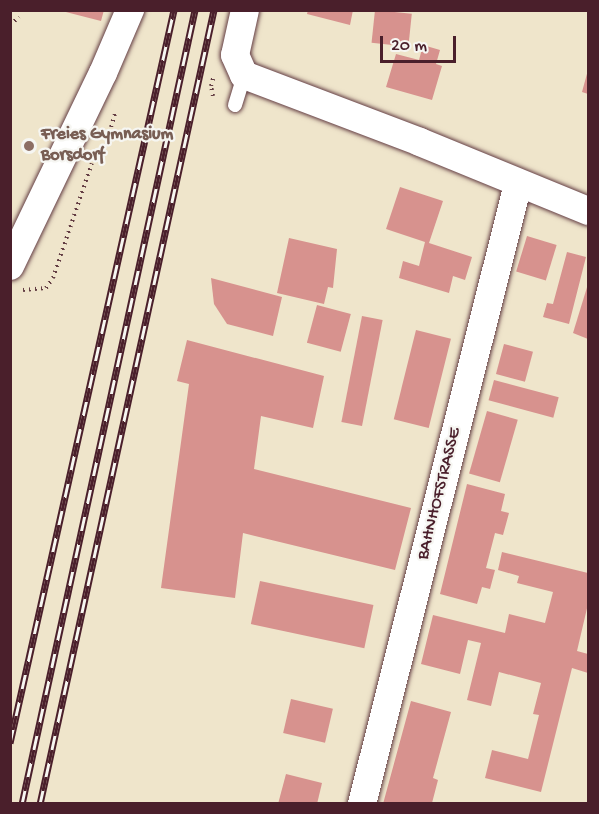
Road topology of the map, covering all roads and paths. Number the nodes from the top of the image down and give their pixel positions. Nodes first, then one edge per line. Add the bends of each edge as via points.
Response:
1 (130, 10) edge
2 (245, 10) edge
3 (19, 17) dead end
4 (10, 26) edge
5 (244, 75) junction
6 (235, 105) dead end
7 (112, 126) dead end
8 (105, 133) dead end
9 (93, 160) dead end
10 (518, 184) junction
11 (588, 211) edge
12 (16, 278) edge
13 (362, 804) edge

1 - 12 street
2 - 5 street via 235,55
3 - 4 path
5 - 6 lane
5 - 10 street
7 - 8 path
9 - 12 path via 53,278 46,288
10 - 11 street
10 - 13 street, BAHNHOFSTRASSE

